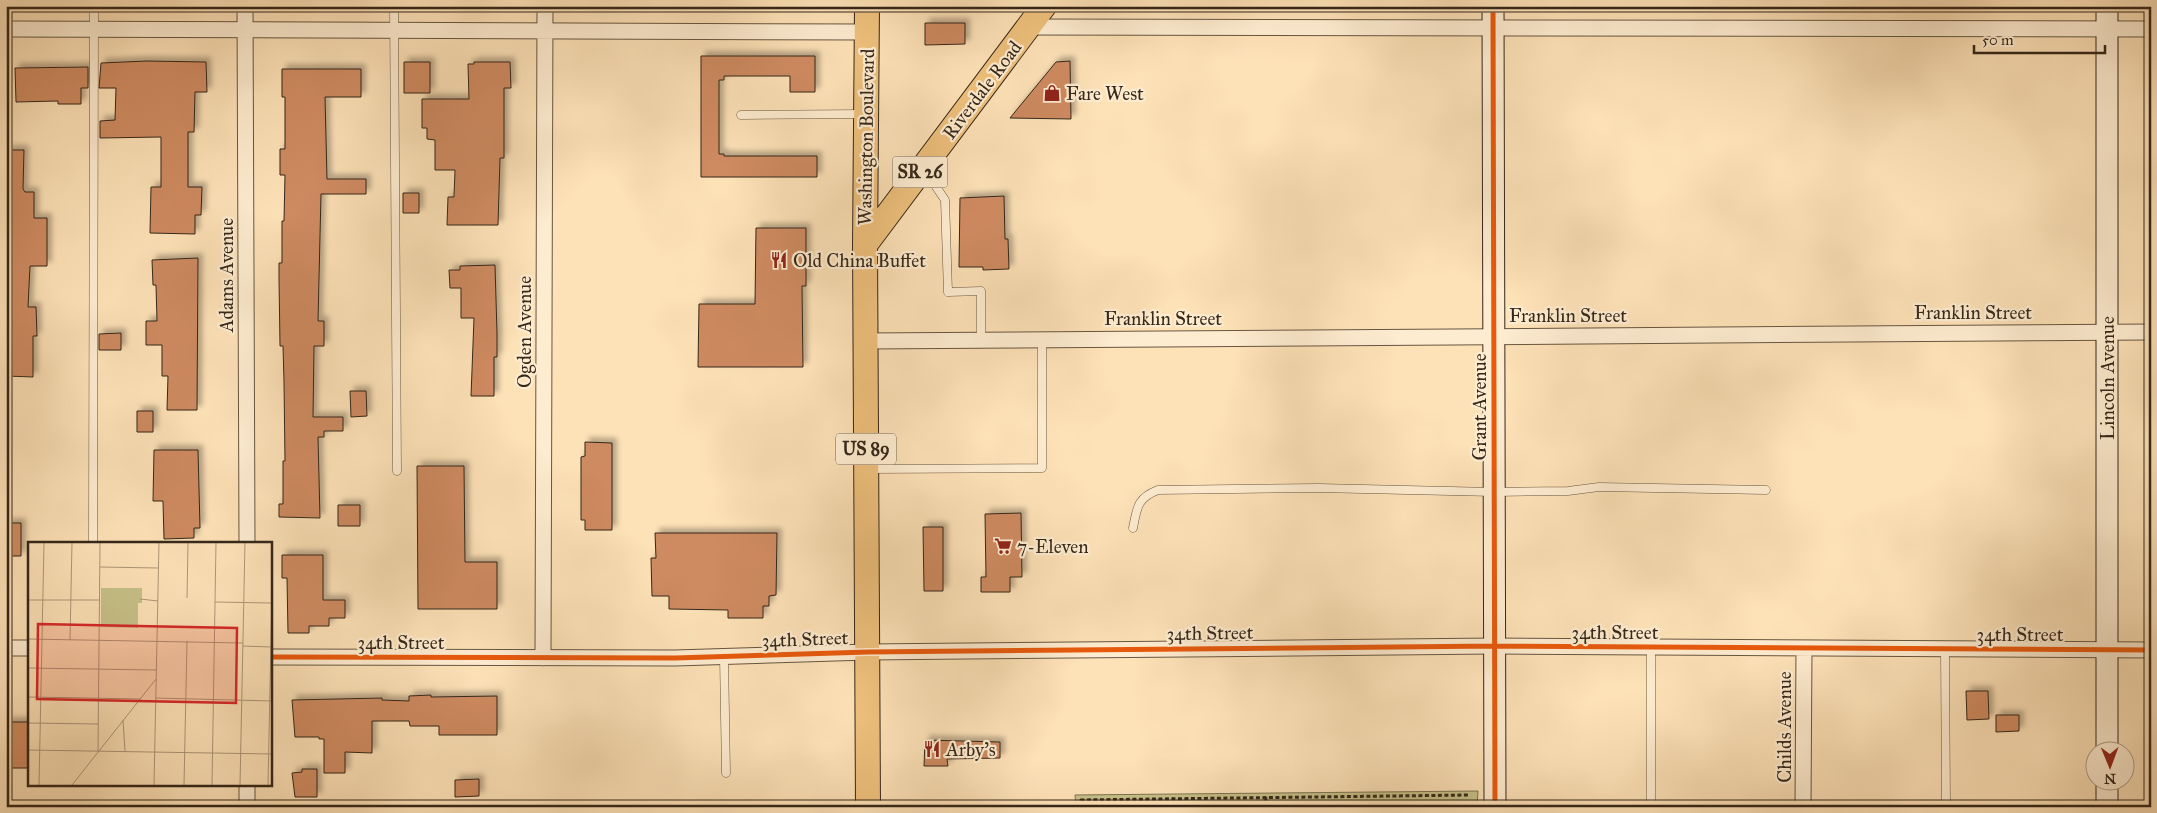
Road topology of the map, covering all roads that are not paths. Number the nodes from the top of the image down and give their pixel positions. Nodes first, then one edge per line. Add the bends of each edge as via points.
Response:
1 (94, 6) edge
2 (245, 6) edge
3 (394, 6) edge
4 (545, 6) edge
5 (867, 6) edge
6 (1044, 6) edge
7 (1493, 6) edge
8 (2107, 6) edge
9 (1028, 27) junction
10 (6, 29) edge
11 (1493, 29) junction
12 (2107, 29) junction
13 (2151, 29) edge
14 (94, 30) junction
15 (245, 30) junction
16 (394, 30) junction
17 (545, 31) junction
18 (867, 32) junction
19 (866, 114) junction
20 (741, 115) dead end
21 (923, 168) junction
22 (865, 246) junction
23 (2107, 332) junction
24 (2151, 332) edge
25 (1494, 336) junction
26 (1042, 339) junction
27 (981, 340) junction
28 (866, 341) junction
29 (866, 469) junction
30 (397, 472) dead end
31 (1766, 490) dead end
32 (1494, 492) junction
33 (1133, 528) dead end
34 (93, 542) edge
35 (247, 542) edge
36 (1494, 646) junction
37 (1651, 647) junction
38 (6, 648) edge
39 (28, 648) edge
40 (1804, 648) junction
41 (1945, 648) junction
42 (2107, 649) junction
43 (2151, 650) edge
44 (868, 652) junction
45 (271, 657) edge
46 (724, 657) junction
47 (543, 658) junction
48 (2107, 740) edge
49 (726, 773) dead end
50 (247, 786) edge
51 (2107, 790) edge
52 (247, 807) edge
53 (868, 807) edge
54 (1495, 807) edge
55 (1651, 807) edge
56 (1803, 807) edge
57 (1946, 807) edge
58 (2107, 807) edge

1 - 14 lane
2 - 15 street, Adams Avenue
3 - 16 lane
4 - 17 street, Ogden Avenue
5 - 18 main road, Washington Boulevard / US 89
6 - 9 main road, Riverdale Road / SR 26
7 - 11 street, Grant Avenue
8 - 12 street, Lincoln Avenue
9 - 11 street
9 - 21 main road, Riverdale Road / SR 26
10 - 14 street
11 - 12 street
11 - 25 street, Grant Avenue
12 - 13 street
12 - 23 street, Lincoln Avenue
14 - 15 street
14 - 34 lane
15 - 16 street
15 - 35 street, Adams Avenue
16 - 17 street
16 - 30 lane
17 - 18 street
17 - 47 street, Ogden Avenue
18 - 19 main road, Washington Boulevard / US 89
19 - 20 lane
19 - 22 main road, Washington Boulevard / US 89
21 - 22 main road, Riverdale Road / SR 26
21 - 27 lane via 946,200 948,292 981,292
22 - 28 main road, Washington Boulevard / US 89
23 - 24 street, Franklin Street
23 - 25 street, Franklin Street
23 - 42 street, Lincoln Avenue
25 - 26 street, Franklin Street
25 - 32 street, Grant Avenue
26 - 27 street, Franklin Street
26 - 29 lane via 1042,468
27 - 28 street, Franklin Street
28 - 29 main road, Washington Boulevard / US 89
29 - 44 main road, Washington Boulevard / US 89
31 - 32 lane via 1599,487 1568,491
32 - 33 lane via 1319,488 1158,490 1138,504
32 - 36 street, Grant Avenue
36 - 37 street, 34th Street
36 - 44 street, 34th Street
36 - 54 street, Grant Avenue
37 - 40 street, 34th Street
37 - 55 lane
38 - 39 street
40 - 41 street, 34th Street
40 - 56 street, Childs Avenue
41 - 42 street, 34th Street
41 - 57 lane
42 - 43 street, 34th Street
42 - 48 street, Lincoln Avenue
44 - 46 street, 34th Street
44 - 53 main road, Washington Boulevard / US 89
45 - 47 street, 34th Street
46 - 47 street, 34th Street
46 - 49 lane
50 - 52 street
51 - 58 street

